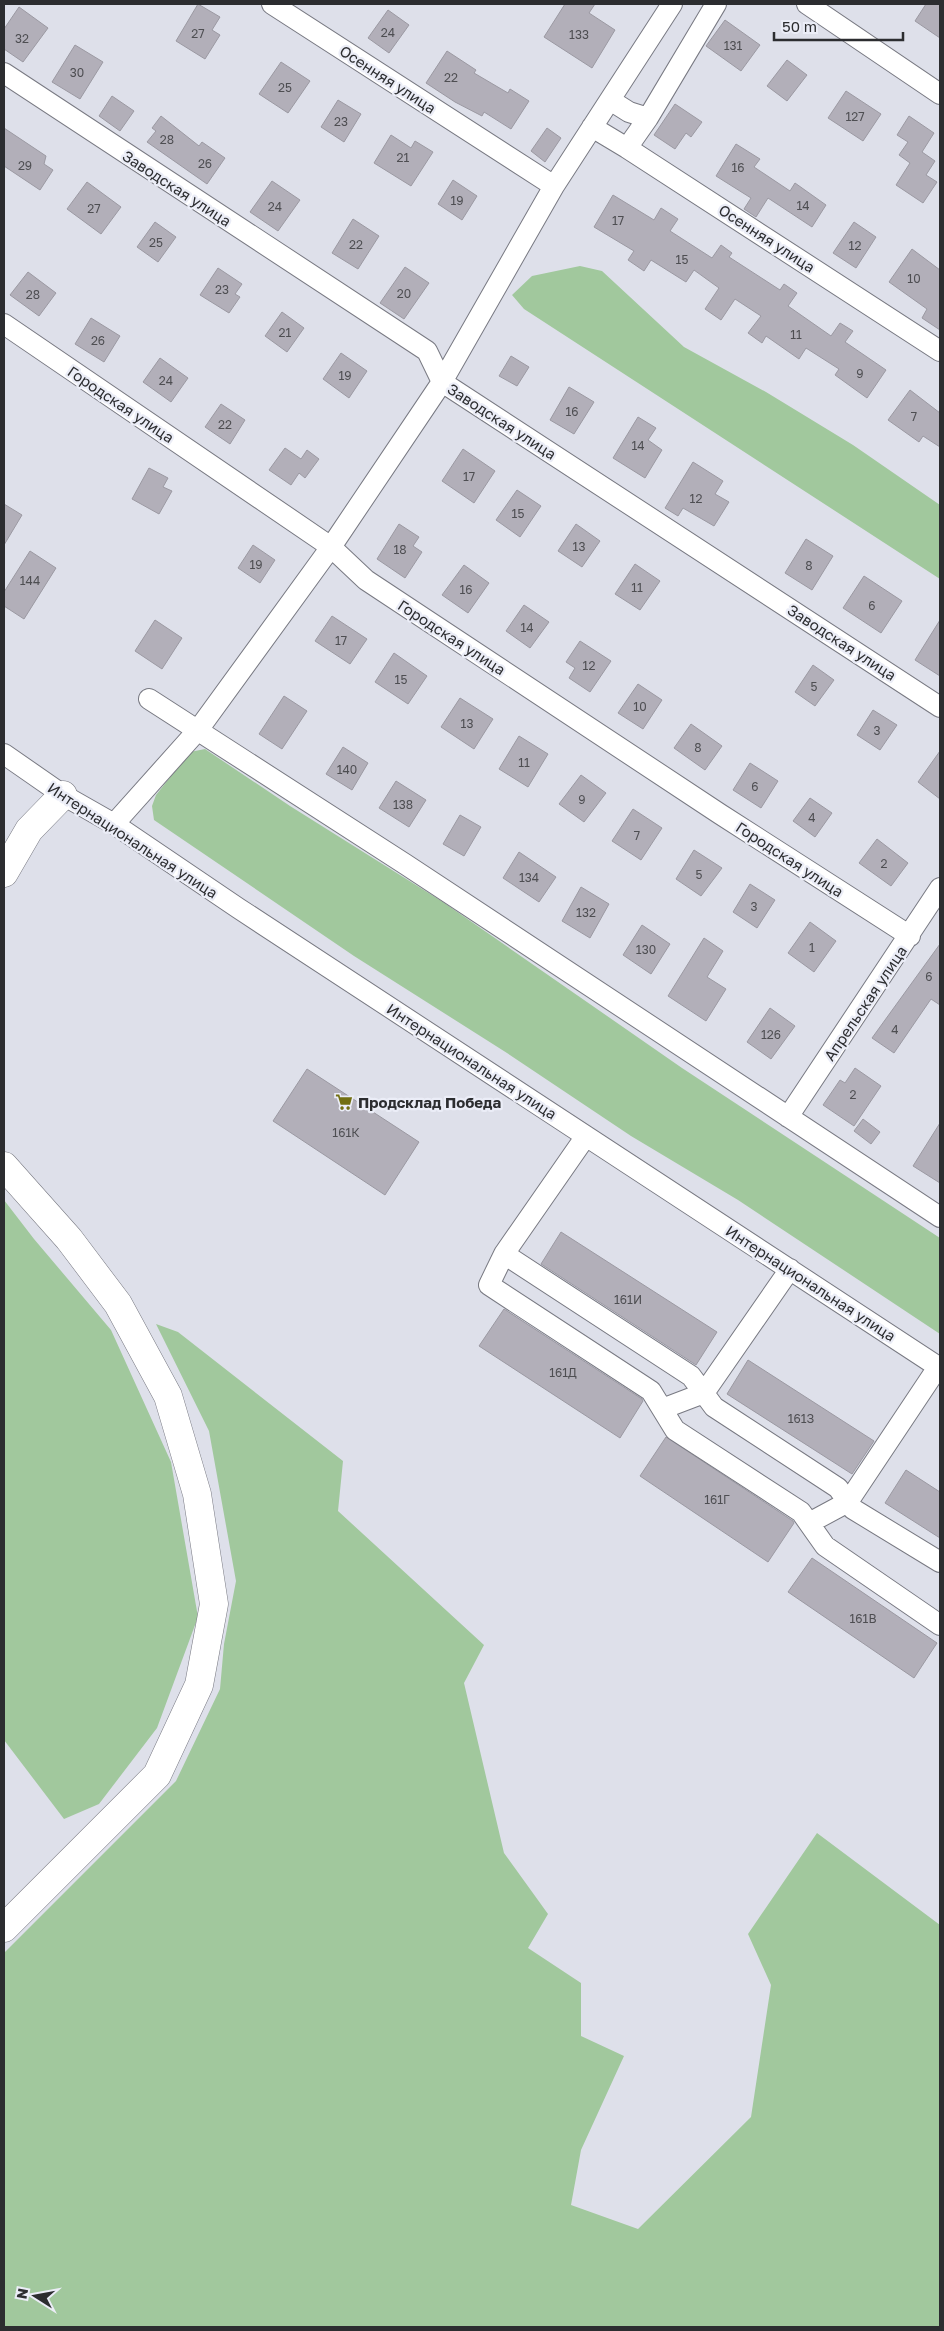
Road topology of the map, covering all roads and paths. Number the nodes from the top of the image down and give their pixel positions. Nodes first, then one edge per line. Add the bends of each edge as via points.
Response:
1 (272, 4) edge
2 (672, 4) edge
3 (716, 4) edge
4 (807, 4) edge
5 (4, 73) edge
6 (940, 94) edge
7 (610, 100) junction
8 (648, 118) junction
9 (592, 128) junction
10 (627, 148) junction
11 (554, 186) junction
12 (4, 324) edge
13 (940, 351) edge
14 (442, 382) junction
15 (331, 547) junction
16 (149, 699) dead end
17 (940, 706) edge
18 (198, 730) junction
19 (4, 754) edge
20 (63, 795) junction
21 (114, 824) junction
22 (4, 873) edge
23 (940, 888) edge
24 (910, 936) junction
25 (788, 1117) junction
26 (586, 1136) junction
27 (4, 1166) edge
28 (940, 1217) edge
29 (504, 1254) junction
30 (790, 1269) junction
31 (939, 1367) edge
32 (704, 1393) junction
33 (662, 1410) junction
34 (848, 1502) junction
35 (809, 1523) junction
36 (940, 1562) edge
37 (940, 1624) edge
38 (4, 1928) edge

1 - 11 street, Осенняя улица
2 - 7 street
3 - 8 street
4 - 6 street
5 - 14 street, Заводская улица via 427,351
7 - 8 street via 629,112
7 - 9 street
8 - 10 street
9 - 10 street, Осенняя улица
9 - 11 street
10 - 13 street, Осенняя улица
11 - 14 street
12 - 15 street, Городская улица
14 - 15 street
14 - 17 street, Заводская улица
15 - 18 street
15 - 24 street, Городская улица via 366,580
16 - 18 street
18 - 21 street
18 - 25 street
19 - 20 street, Интернациональная улица
20 - 21 street, Интернациональная улица
20 - 22 street via 29,830
21 - 26 street, Интернациональная улица
23 - 24 street, Апрельская улица
24 - 25 street, Апрельская улица
25 - 28 street
26 - 29 street
26 - 30 street, Интернациональная улица
27 - 38 street via 69,1239 118,1304 168,1396 197,1494 214,1604 199,1685 157,1775
29 - 32 street via 691,1376
29 - 33 street via 488,1285 651,1391
30 - 31 street, Интернациональная улица
30 - 32 street
31 - 34 street
32 - 33 street
32 - 34 street via 714,1407 838,1488
33 - 35 street via 674,1430 801,1512
34 - 35 street
34 - 36 street via 853,1509
35 - 37 street via 825,1546

